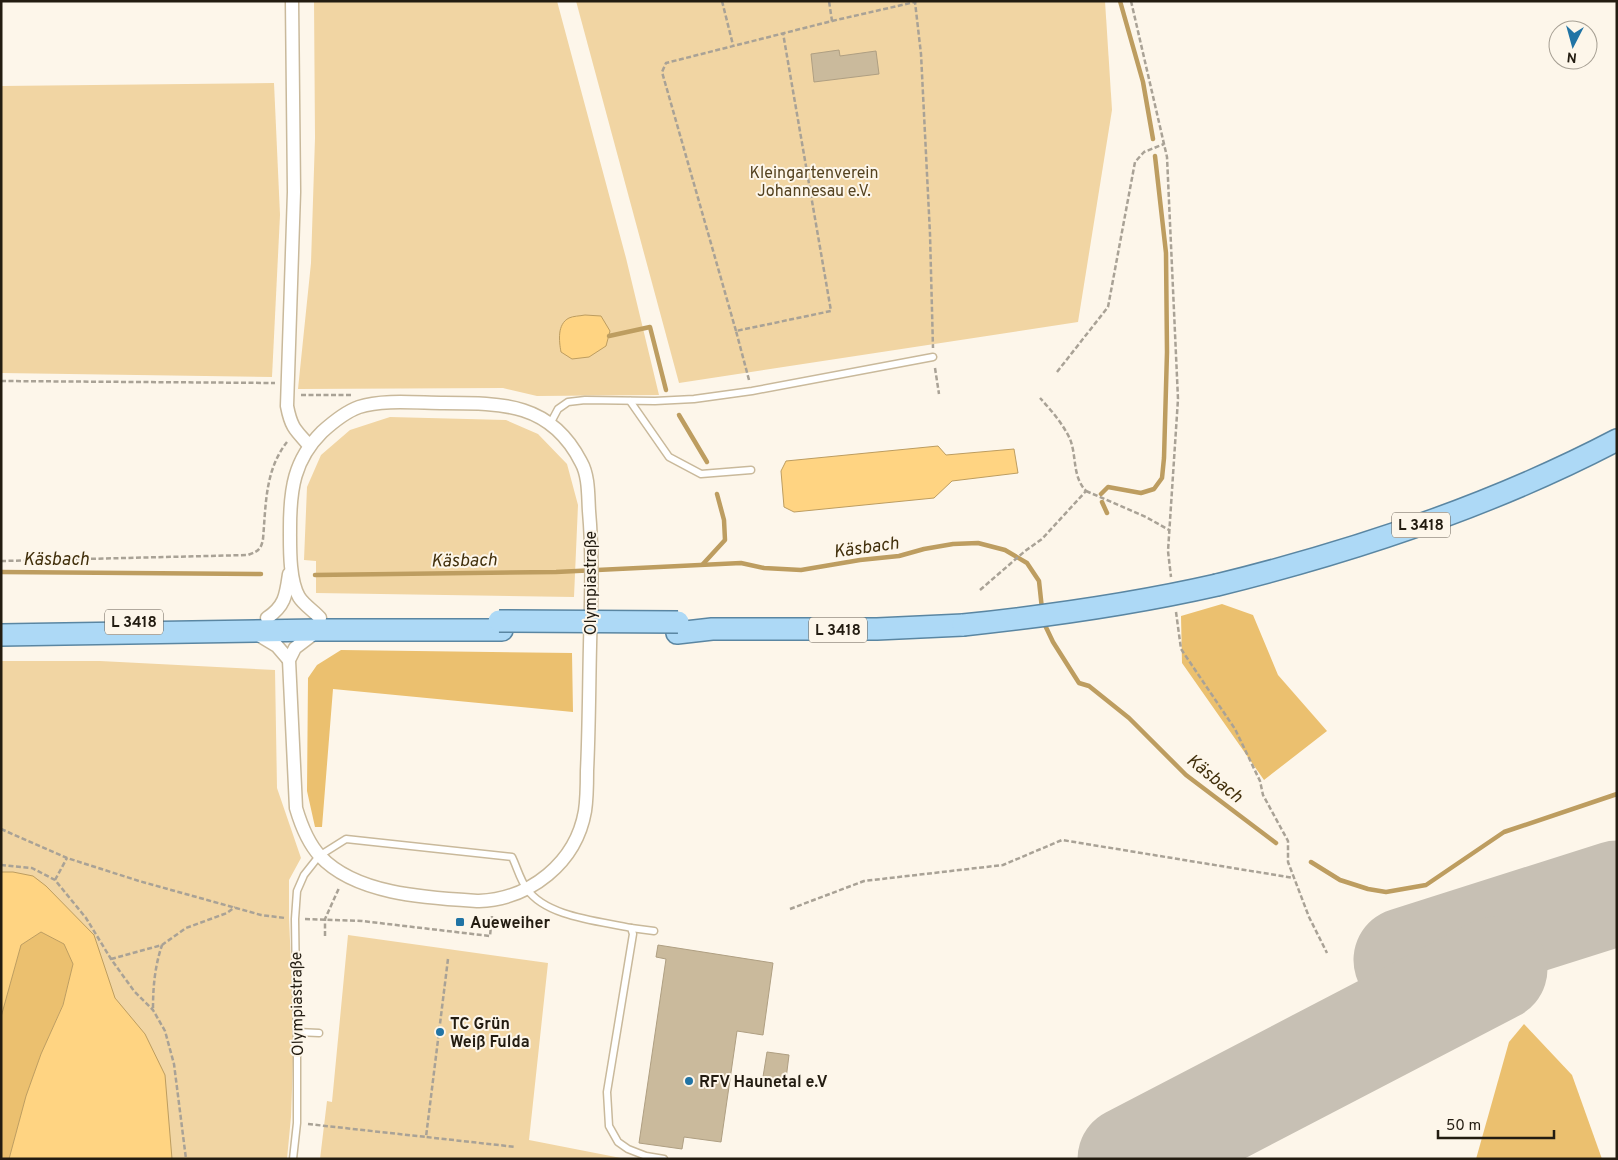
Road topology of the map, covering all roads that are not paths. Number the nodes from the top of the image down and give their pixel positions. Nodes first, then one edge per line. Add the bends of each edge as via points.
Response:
1 (292, 1) edge
2 (933, 357) road end
3 (630, 401) junction
4 (550, 424) junction
5 (1617, 440) edge
6 (309, 445) junction
7 (751, 470) dead end
8 (291, 560) junction
9 (1, 624) edge
10 (319, 624) junction
11 (260, 625) junction
12 (1, 635) edge
13 (289, 660) junction
14 (320, 856) junction
15 (527, 889) junction
16 (632, 931) junction
17 (654, 931) dead end
18 (297, 1032) junction
19 (319, 1033) dead end
20 (661, 1158) edge
21 (293, 1159) edge

1 - 6 street via 294,192 287,389 290,422
2 - 3 lane via 752,391 694,399
3 - 4 lane via 568,402 558,409
3 - 7 lane via 669,458 701,474
4 - 6 street, Olympiastraße via 534,414 500,405 372,404 358,407 333,422
4 - 15 street, Olympiastraße via 564,436 582,464 587,483 592,590 588,761 585,812 573,844 561,862
5 - 10 main road, L 3418, bridge via 1526,483 1426,523 1315,560 1217,586 1064,614 963,625 859,629
6 - 8 street, Olympiastraße via 299,465 290,504
8 - 10 street, Olympiastraße via 299,598
8 - 11 street, Olympiastraße via 284,602
9 - 11 main road, L 3418
10 - 11 main road, L 3418
10 - 13 street via 295,648
11 - 12 main road, L 3418
11 - 13 street
13 - 14 street, Olympiastraße via 296,808 302,827
14 - 15 street, Olympiastraße via 365,885 388,891 479,901 512,896
14 - 15 lane via 346,839 512,856
14 - 18 lane, Olympiastraße via 297,891
15 - 16 lane via 545,905 560,912
16 - 17 lane
16 - 20 lane via 608,1092 609,1126 618,1142 628,1149
18 - 19 lane
18 - 21 lane, Olympiastraße via 297,1123

